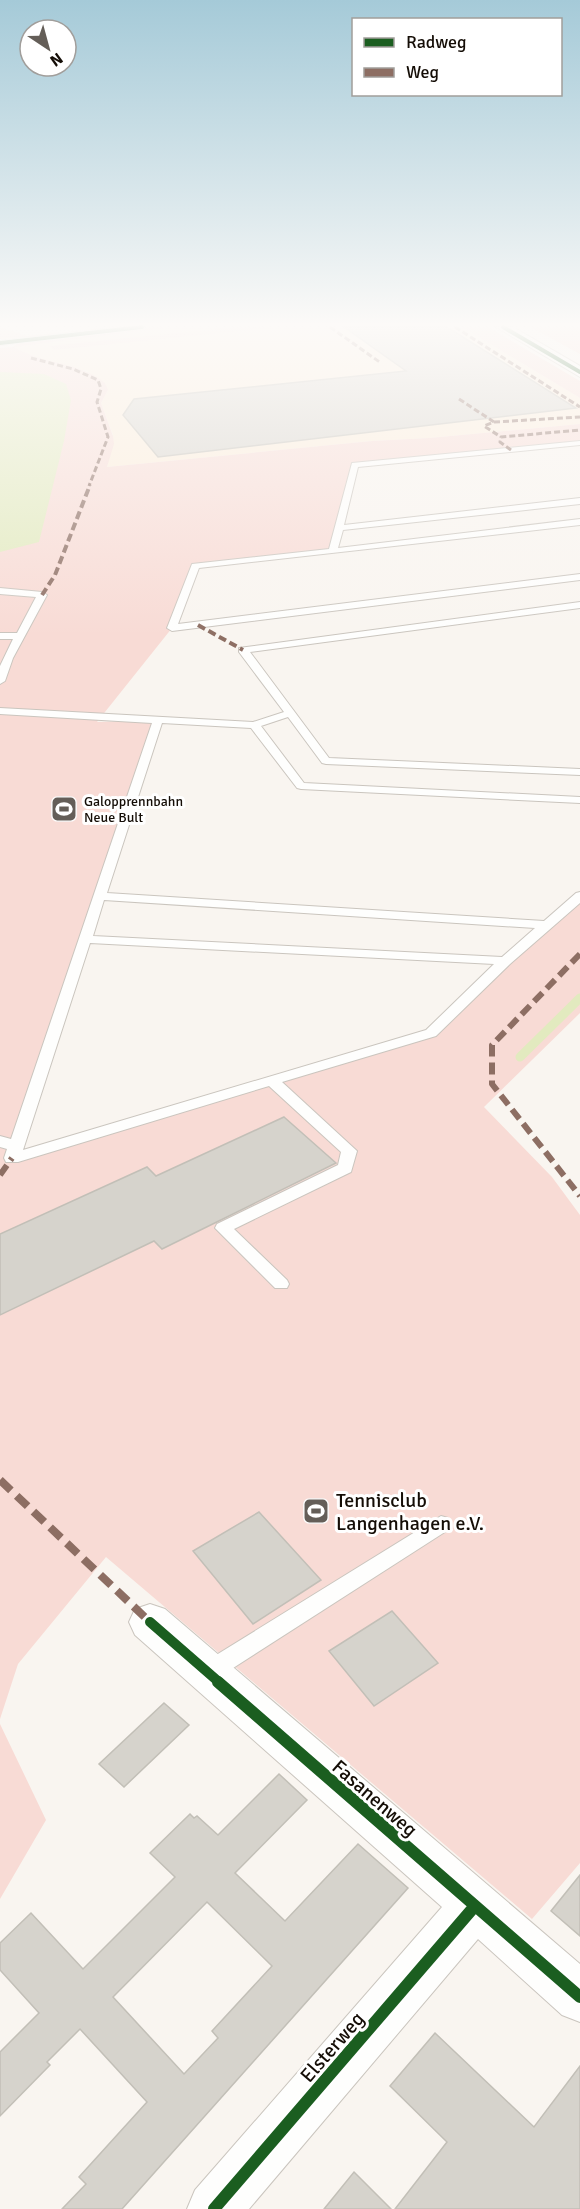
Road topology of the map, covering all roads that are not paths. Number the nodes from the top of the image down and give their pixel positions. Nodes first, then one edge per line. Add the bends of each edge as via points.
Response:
1 (580, 443) edge
2 (580, 501) edge
3 (580, 522) edge
4 (339, 528) junction
5 (333, 551) junction
6 (580, 578) edge
7 (0, 591) edge
8 (580, 604) edge
9 (0, 636) edge
10 (20, 636) junction
11 (0, 681) edge
12 (0, 711) edge
13 (291, 713) junction
14 (158, 720) junction
15 (254, 725) junction
16 (580, 772) edge
17 (580, 801) edge
18 (98, 896) junction
19 (580, 896) edge
20 (547, 925) junction
21 (84, 939) junction
22 (506, 961) junction
23 (272, 1080) junction
24 (0, 1141) edge
25 (16, 1147) junction
26 (281, 1284) dead end
27 (441, 1524) dead end
28 (150, 1622) dead end
29 (208, 1672) junction
30 (474, 1907) junction
31 (580, 1997) edge
32 (214, 2209) edge

1 - 4 lane via 355,465
2 - 4 lane
3 - 5 lane
4 - 5 lane
5 - 6 lane via 195,566 172,628
7 - 10 lane via 42,596
8 - 13 lane via 243,650
9 - 10 lane
10 - 11 lane
12 - 14 lane
13 - 15 lane
13 - 16 lane via 326,761
14 - 15 lane
14 - 18 lane
15 - 17 lane via 302,786
18 - 20 lane
18 - 21 lane
19 - 20 lane
20 - 22 lane
21 - 22 lane
21 - 25 lane
22 - 23 lane via 431,1032
23 - 25 lane via 12,1158
23 - 26 lane via 349,1151 345,1168 222,1228
24 - 25 lane
27 - 29 lane
28 - 29 street, Fasanenweg
29 - 30 street, Fasanenweg
30 - 31 street, Fasanenweg
30 - 32 street, Elsterweg

